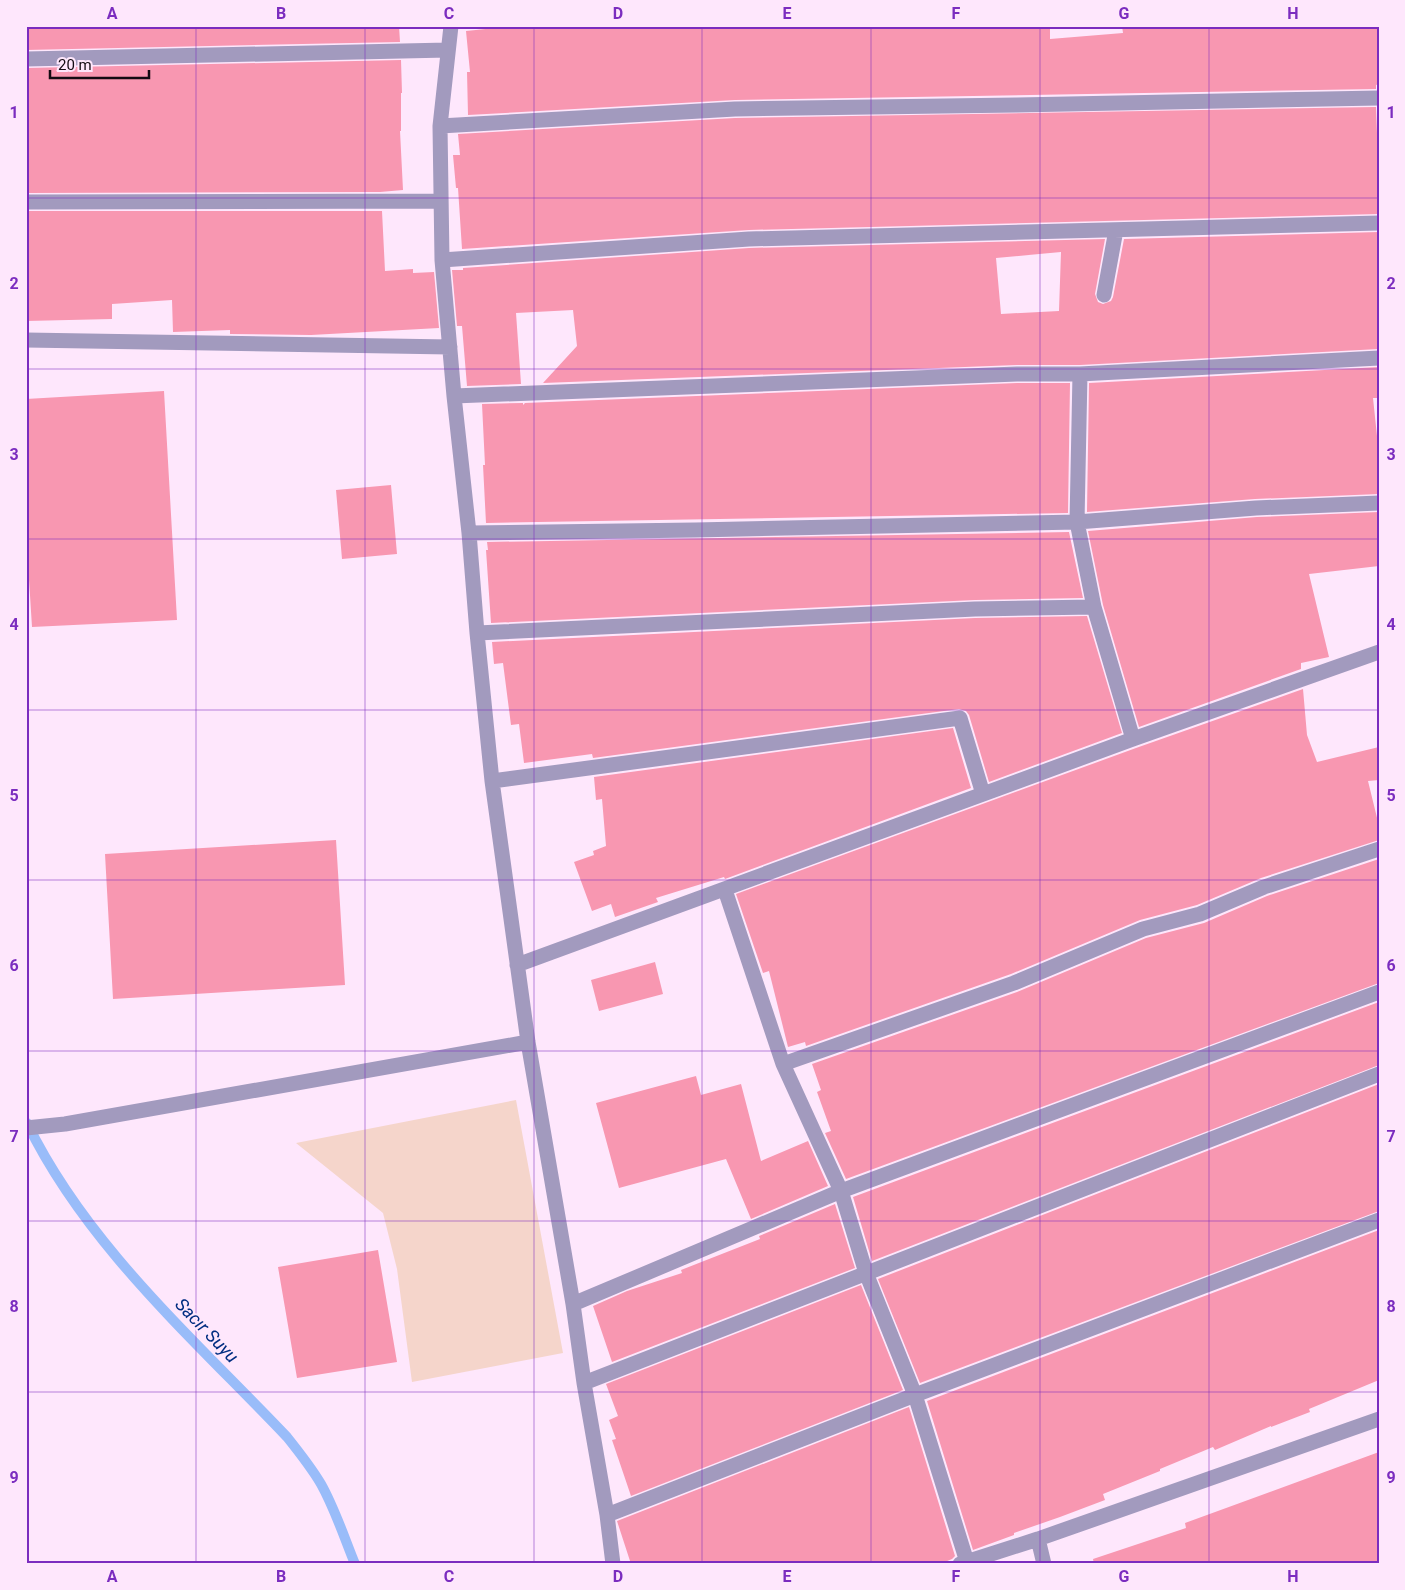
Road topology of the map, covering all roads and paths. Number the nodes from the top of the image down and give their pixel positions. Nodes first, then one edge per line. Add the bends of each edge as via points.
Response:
1 (451, 26) edge
2 (448, 50) junction
3 (26, 59) edge
4 (1379, 98) edge
5 (440, 126) junction
6 (442, 201) junction
7 (26, 202) edge
8 (1379, 223) edge
9 (1116, 230) junction
10 (442, 260) junction
11 (1104, 295) dead end
12 (26, 340) edge
13 (450, 347) junction
14 (1379, 358) edge
15 (1080, 374) junction
16 (454, 396) junction
17 (1379, 503) edge
18 (1077, 522) junction
19 (470, 533) junction
20 (1094, 607) junction
21 (477, 633) junction
22 (1379, 652) edge
23 (1133, 739) junction
24 (492, 781) junction
25 (983, 794) junction
26 (1379, 849) edge
27 (725, 890) junction
28 (517, 965) junction
29 (1379, 992) edge
30 (528, 1042) junction
31 (783, 1064) junction
32 (1379, 1074) edge
33 (26, 1128) edge
34 (841, 1191) junction
35 (1379, 1220) edge
36 (866, 1274) junction
37 (573, 1304) junction
38 (584, 1383) junction
39 (915, 1395) junction
40 (1379, 1419) edge
41 (607, 1515) junction
42 (1038, 1538) junction
43 (963, 1563) edge
44 (613, 1564) edge
45 (1044, 1564) edge

1 - 2 street
2 - 3 street
2 - 5 street
4 - 5 street via 735,108
5 - 6 street
6 - 7 street
6 - 10 street
8 - 9 street
9 - 10 street via 749,239
9 - 11 street
10 - 13 street
12 - 13 street
13 - 16 street
14 - 15 street
15 - 16 street
15 - 18 street
16 - 19 street
17 - 18 street via 1256,508
18 - 19 street
18 - 20 street
19 - 21 street
20 - 21 street via 975,609
20 - 23 street
21 - 24 street
22 - 23 street
23 - 25 street
24 - 25 street via 960,718
24 - 28 street
25 - 27 street
26 - 31 street via 1264,887 1200,914 1143,929 1014,983
27 - 28 street
27 - 31 street
28 - 30 street
29 - 34 street
30 - 33 street via 65,1124
30 - 37 street
31 - 34 street
32 - 36 street
34 - 36 street
34 - 37 street
35 - 39 street
36 - 38 street
36 - 39 street
37 - 38 street
38 - 41 street
39 - 41 street
39 - 43 street
40 - 42 street
41 - 44 street
42 - 43 street
42 - 45 street

